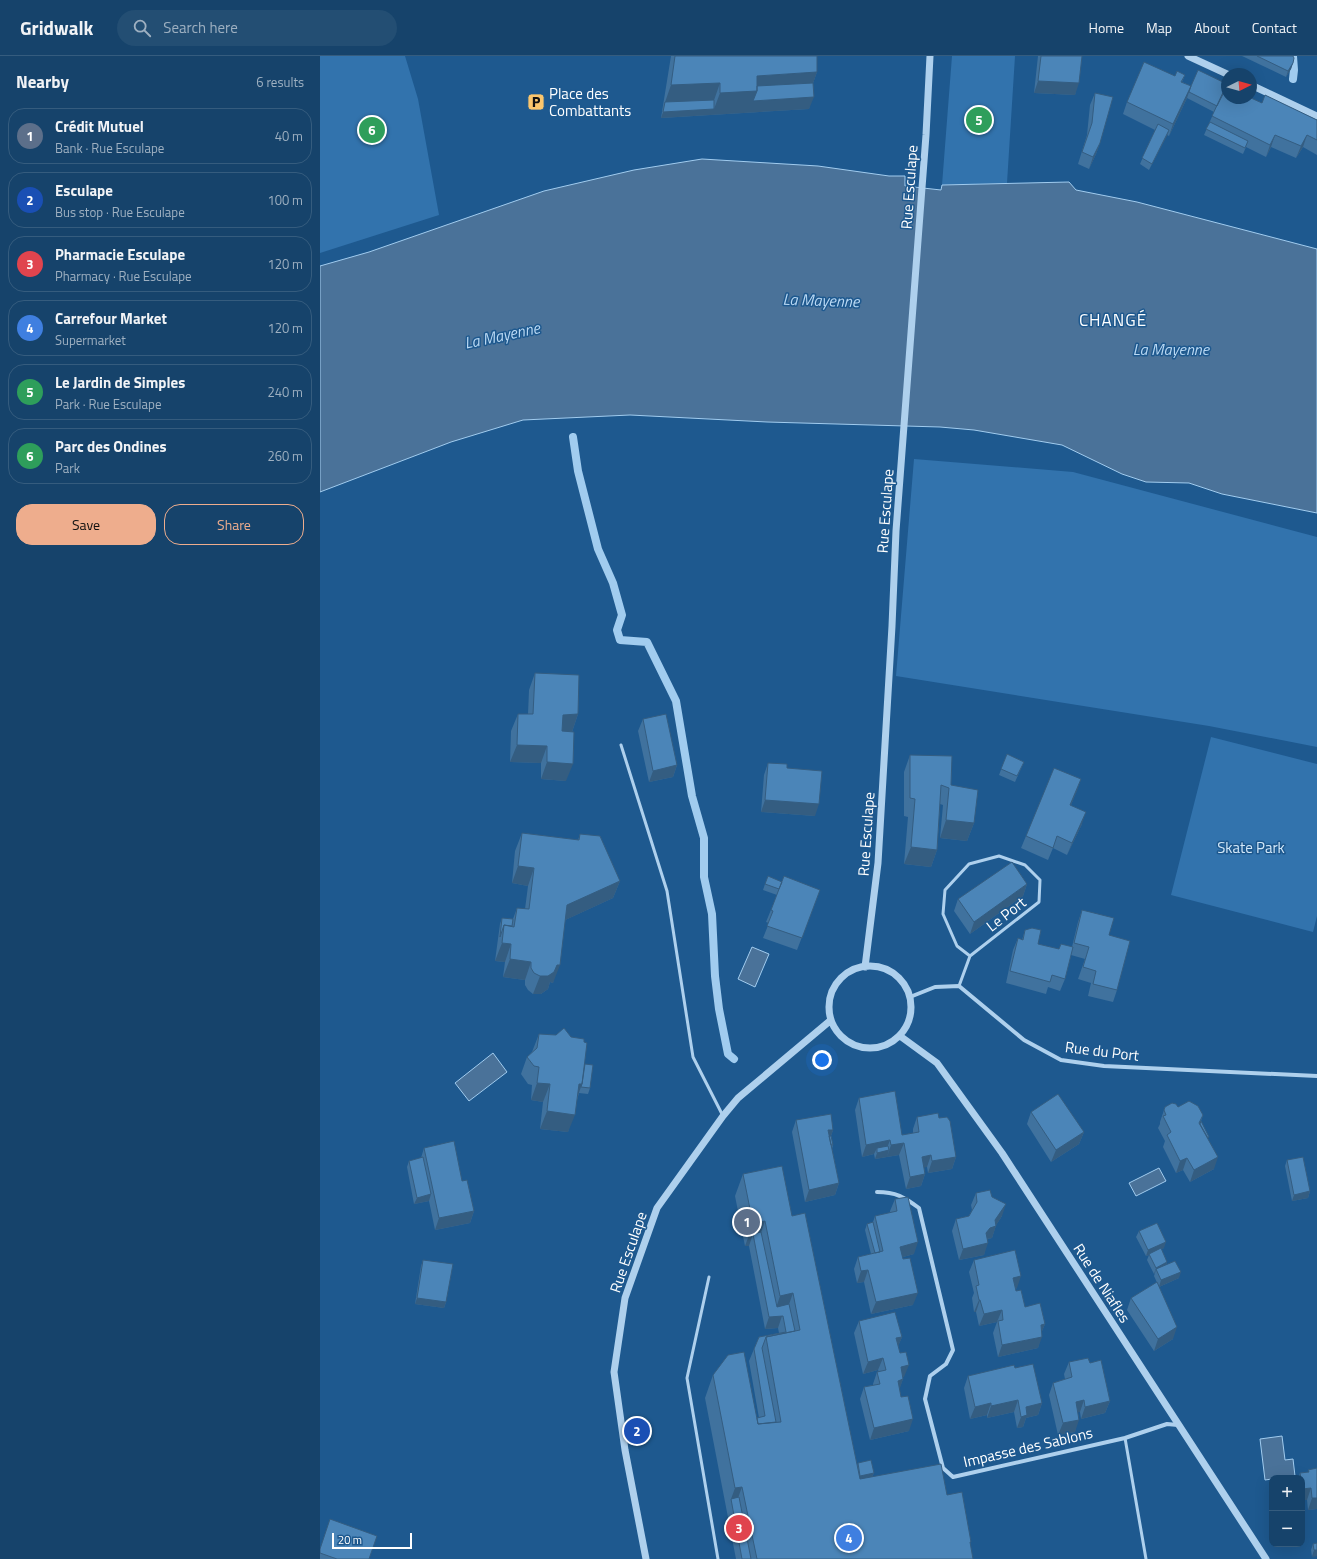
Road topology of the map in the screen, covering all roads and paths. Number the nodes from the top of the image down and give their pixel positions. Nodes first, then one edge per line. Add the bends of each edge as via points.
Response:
1 (930, 56) edge
2 (1188, 56) edge
3 (1221, 71) edge
4 (1257, 88) edge
5 (1317, 116) edge
6 (621, 745) dead end
7 (970, 956) junction
8 (865, 967) junction
9 (959, 986) junction
10 (910, 997) junction
11 (831, 1020) junction
12 (900, 1036) junction
13 (1317, 1076) edge
14 (724, 1116) junction
15 (877, 1192) dead end
16 (709, 1277) dead end
17 (1178, 1425) junction
18 (1125, 1438) junction
19 (646, 1559) edge
20 (718, 1559) edge
21 (1146, 1559) edge
22 (1266, 1559) edge

1 - 8 street, Rue Esculape via 896,531 878,863
2 - 3 street
4 - 5 street
6 - 14 lane via 667,892 693,1057
7 - 7 lane, Le Port via 1039,902 1040,880 1025,865 999,856 969,864 945,890 943,914 957,946
7 - 9 lane
8 - 10 street via 888,970 906,986
8 - 11 street via 843,976 836,986 829,1009
9 - 10 street via 935,987
9 - 13 street, Rue du Port via 1024,1040 1061,1060 1104,1066
10 - 12 street via 911,1011 908,1024
11 - 12 street via 838,1033 848,1042 861,1048 889,1044
11 - 14 street, Rue Esculape via 738,1098
12 - 17 street, Rue de Niafles via 937,1063 1002,1153
14 - 19 street, Rue Esculape via 657,1208 625,1298 614,1372 625,1450
15 - 18 street, Impasse des Sablons via 901,1195 919,1208 929,1245 953,1350 946,1364 930,1376 925,1399 943,1468 953,1477
16 - 20 lane via 687,1378
17 - 18 street, Impasse des Sablons via 1167,1424
17 - 22 street, Rue de Niafles
18 - 21 lane

